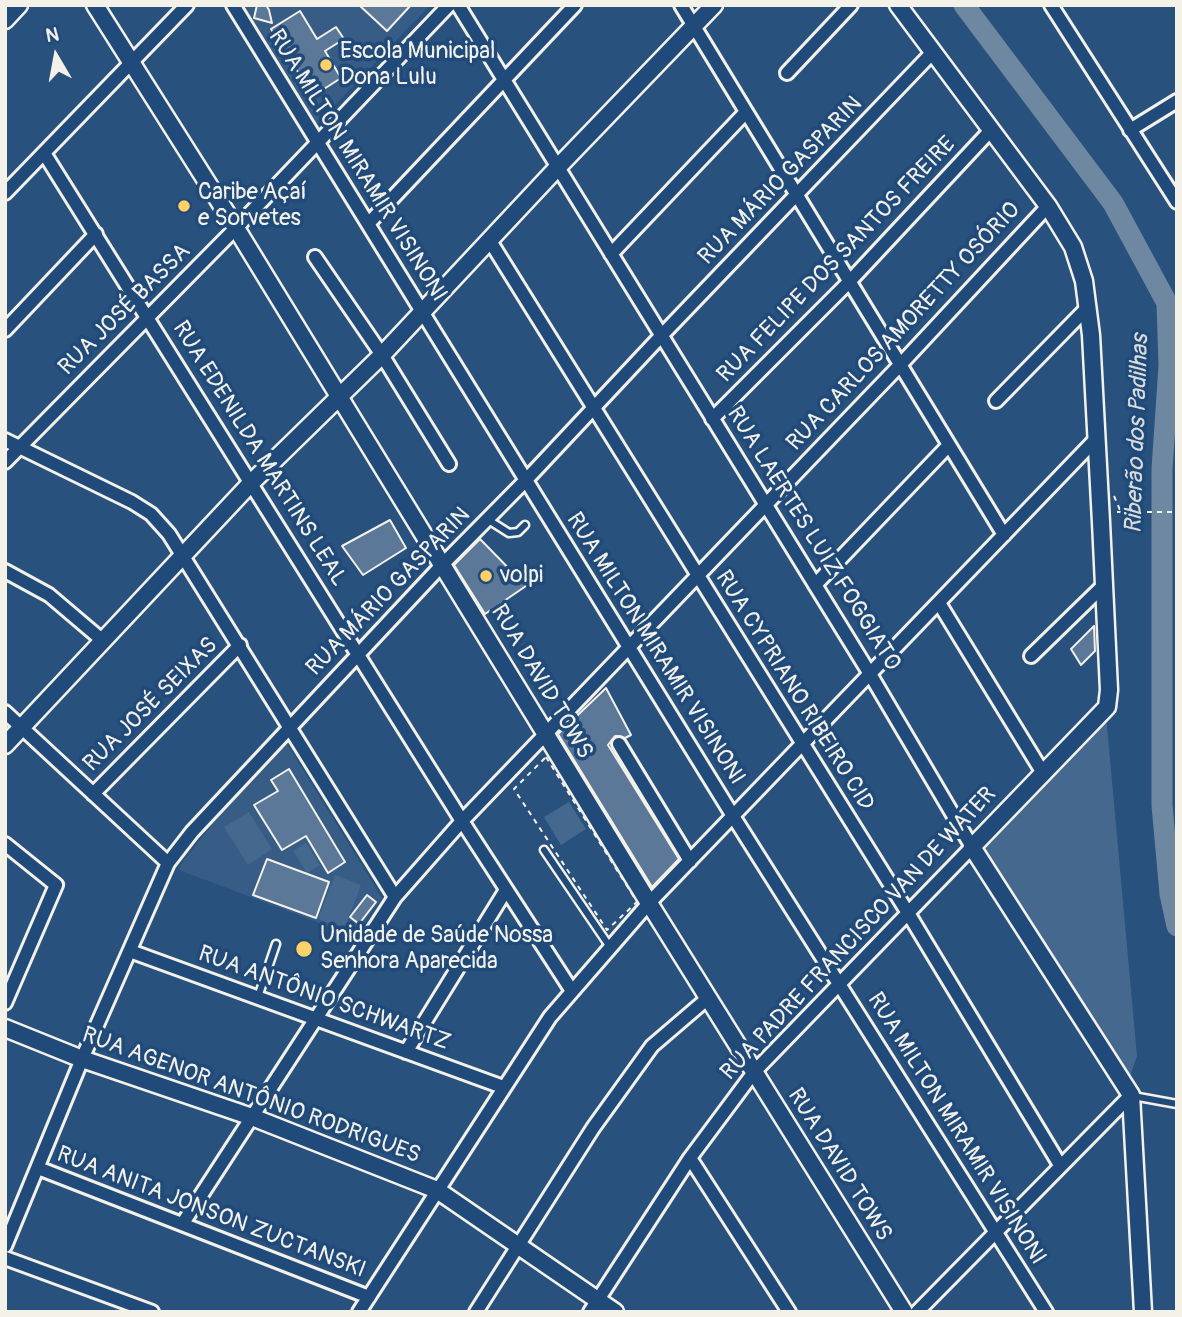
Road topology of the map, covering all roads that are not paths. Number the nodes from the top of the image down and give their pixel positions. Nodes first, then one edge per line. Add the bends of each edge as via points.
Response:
1 (19, 5) edge
2 (95, 5) edge
3 (187, 5) edge
4 (233, 5) edge
5 (449, 5) edge
6 (458, 5) edge
7 (575, 5) edge
8 (681, 5) edge
9 (714, 5) edge
10 (851, 5) edge
11 (898, 5) edge
12 (1051, 5) edge
13 (5, 20) edge
14 (694, 26) junction
15 (933, 52) junction
16 (131, 62) junction
17 (787, 73) dead end
18 (505, 81) junction
19 (1177, 102) edge
20 (746, 112) junction
21 (991, 130) junction
22 (1130, 130) junction
23 (318, 144) junction
24 (44, 153) junction
25 (558, 167) junction
26 (5, 193) edge
27 (797, 195) junction
28 (1177, 202) edge
29 (1048, 206) junction
30 (368, 224) junction
31 (236, 228) junction
32 (96, 234) junction
33 (490, 241) junction
34 (611, 254) junction
35 (315, 257) dead end
36 (849, 282) junction
37 (1088, 307) junction
38 (422, 312) junction
39 (149, 317) junction
40 (5, 330) edge
41 (661, 335) junction
42 (382, 355) junction
43 (900, 365) junction
44 (340, 398) junction
45 (996, 401) dead end
46 (594, 409) junction
47 (712, 419) junction
48 (1096, 439) junction
49 (5, 440) edge
50 (949, 445) junction
51 (20, 447) junction
52 (5, 462) edge
53 (449, 464) dead end
54 (526, 480) junction
55 (251, 483) junction
56 (765, 504) junction
57 (487, 520) junction
58 (525, 525) dead end
59 (1004, 535) junction
60 (184, 557) junction
61 (442, 565) junction
62 (5, 571) edge
63 (697, 576) junction
64 (815, 585) junction
65 (1104, 585) junction
66 (939, 603) junction
67 (102, 640) junction
68 (240, 645) junction
69 (629, 647) junction
70 (359, 654) junction
71 (1031, 656) dead end
72 (870, 674) junction
73 (5, 712) edge
74 (291, 727) junction
75 (23, 728) junction
76 (546, 735) junction
77 (619, 744) dead end
78 (802, 745) junction
79 (5, 746) edge
80 (1043, 773) junction
81 (93, 794) junction
82 (733, 816) junction
83 (462, 821) junction
84 (5, 844) edge
85 (972, 847) junction
86 (544, 850) dead end
87 (690, 861) junction
88 (168, 863) junction
89 (506, 890) junction
90 (396, 897) junction
91 (649, 903) junction
92 (908, 913) junction
93 (276, 944) dead end
94 (610, 948) junction
95 (130, 951) junction
96 (840, 983) junction
97 (572, 991) junction
98 (258, 997) junction
99 (708, 998) junction
100 (5, 1003) edge
101 (314, 1019) junction
102 (5, 1028) edge
103 (406, 1052) junction
104 (82, 1059) junction
105 (754, 1072) junction
106 (503, 1087) junction
107 (1131, 1095) junction
108 (1177, 1104) edge
109 (252, 1117) junction
110 (690, 1158) junction
111 (1060, 1165) junction
112 (38, 1168) junction
113 (437, 1190) junction
114 (183, 1223) junction
115 (997, 1233) junction
116 (5, 1246) edge
117 (518, 1246) junction
118 (5, 1258) edge
119 (369, 1297) junction
120 (594, 1306) edge
121 (152, 1312) edge
122 (359, 1312) edge
123 (476, 1312) edge
124 (615, 1312) edge
125 (789, 1312) edge
126 (904, 1312) edge
127 (917, 1312) edge
128 (1046, 1312) edge
129 (1143, 1312) edge

1 - 13 street
2 - 16 street, RUA DAVID TOWS
3 - 16 street
4 - 23 street, RUA MILTON MIRAMIR VISINONI
5 - 23 street, RUA JOSÉ BASSA
6 - 18 street, RUA LAERTES LUIZ FOGGIATO
7 - 18 street
8 - 14 street
9 - 14 street
10 - 17 street
11 - 15 street
12 - 22 street
14 - 20 street
14 - 25 street
15 - 21 street
15 - 27 street, RUA MÁRIO GASPARIN
16 - 24 street
16 - 31 street, RUA DAVID TOWS
18 - 25 street, RUA LAERTES LUIZ FOGGIATO
18 - 30 street
19 - 22 street
20 - 27 street
20 - 34 street
21 - 29 street
21 - 36 street, RUA FELIPE DOS SANTOS FREIRE
22 - 28 street
23 - 30 street, RUA MILTON MIRAMIR VISINONI
23 - 31 street, RUA JOSÉ BASSA
24 - 26 street
24 - 32 street, RUA EDENILDA MARTINS LEAL
25 - 33 street
25 - 34 street, RUA LAERTES LUIZ FOGGIATO
27 - 36 street
27 - 41 street, RUA MÁRIO GASPARIN
29 - 37 street via 1073,247
29 - 43 street, RUA CARLOS AMORETTY OSÓRIO
30 - 38 street, RUA MILTON MIRAMIR VISINONI
31 - 39 street, RUA JOSÉ BASSA
31 - 44 street, RUA DAVID TOWS
32 - 39 street, RUA EDENILDA MARTINS LEAL
32 - 40 street
33 - 38 street
33 - 46 street, RUA CYPRIANO RIBEIRO CID
34 - 41 street, RUA LAERTES LUIZ FOGGIATO
35 - 42 street
36 - 43 street
36 - 47 street, RUA FELIPE DOS SANTOS FREIRE
37 - 45 street
37 - 48 street
38 - 42 street
38 - 54 street, RUA MILTON MIRAMIR VISINONI
39 - 51 street, RUA JOSÉ BASSA
39 - 55 street, RUA EDENILDA MARTINS LEAL
41 - 46 street, RUA MÁRIO GASPARIN
41 - 47 street, RUA LAERTES LUIZ FOGGIATO
42 - 44 street
42 - 53 street
43 - 50 street
43 - 56 street, RUA CARLOS AMORETTY OSÓRIO
44 - 55 street
44 - 61 street, RUA DAVID TOWS
46 - 54 street, RUA MÁRIO GASPARIN
46 - 63 street, RUA CYPRIANO RIBEIRO CID
47 - 56 street, RUA LAERTES LUIZ FOGGIATO
48 - 59 street
48 - 65 street
49 - 51 street
50 - 59 street
50 - 64 street
51 - 52 street, RUA JOSÉ BASSA
51 - 60 street via 151,514
54 - 57 street, RUA MÁRIO GASPARIN
54 - 69 street, RUA MILTON MIRAMIR VISINONI
55 - 60 street
55 - 70 street, RUA EDENILDA MARTINS LEAL
56 - 63 street, RUA CARLOS AMORETTY OSÓRIO
56 - 64 street, RUA LAERTES LUIZ FOGGIATO
57 - 58 lane via 509,533
57 - 61 street, RUA MÁRIO GASPARIN
59 - 66 street
60 - 67 street
60 - 68 street
61 - 70 street, RUA MÁRIO GASPARIN
61 - 76 street, RUA DAVID TOWS
62 - 67 street via 49,595
63 - 69 street, RUA CARLOS AMORETTY OSÓRIO
63 - 78 street, RUA CYPRIANO RIBEIRO CID
64 - 72 street, RUA LAERTES LUIZ FOGGIATO
65 - 71 street
65 - 80 street, RUA PADRE FRANCISCO VAN DE WATER via 1107,707
66 - 72 street
66 - 80 street
67 - 75 street
68 - 74 street
68 - 81 street, RUA JOSÉ SEIXAS
69 - 76 street, RUA CARLOS AMORETTY OSÓRIO
69 - 82 street, RUA MILTON MIRAMIR VISINONI
70 - 74 street, RUA MÁRIO GASPARIN
70 - 83 street, RUA EDENILDA MARTINS LEAL
72 - 78 street
72 - 85 street, RUA LAERTES LUIZ FOGGIATO
73 - 75 street
74 - 88 street, RUA MÁRIO GASPARIN
74 - 90 street
75 - 79 street
75 - 81 street
76 - 83 street, RUA CARLOS AMORETTY OSÓRIO
76 - 91 street, RUA DAVID TOWS
77 - 87 street
78 - 82 street
78 - 92 street, RUA CYPRIANO RIBEIRO CID
80 - 85 street, RUA PADRE FRANCISCO VAN DE WATER
81 - 88 street
82 - 87 street
82 - 96 street, RUA MILTON MIRAMIR VISINONI
83 - 89 street, RUA EDENILDA MARTINS LEAL
83 - 90 street, RUA CARLOS AMORETTY OSÓRIO
84 - 100 street via 55,885
85 - 92 street, RUA PADRE FRANCISCO VAN DE WATER
85 - 107 street, RUA LAERTES LUIZ FOGGIATO
86 - 94 lane
87 - 91 street
88 - 95 street, RUA MÁRIO GASPARIN
89 - 97 street, RUA EDENILDA MARTINS LEAL
89 - 103 street
90 - 101 street, RUA CARLOS AMORETTY OSÓRIO
91 - 94 street
91 - 99 street, RUA DAVID TOWS
92 - 96 street, RUA PADRE FRANCISCO VAN DE WATER
92 - 111 street, RUA CYPRIANO RIBEIRO CID
93 - 98 lane
94 - 97 street
95 - 98 street, RUA ANTÔNIO SCHWARTZ
95 - 104 street, RUA MÁRIO GASPARIN
96 - 105 street, RUA PADRE FRANCISCO VAN DE WATER
96 - 115 street, RUA MILTON MIRAMIR VISINONI
97 - 106 street
98 - 101 street, RUA ANTÔNIO SCHWARTZ
99 - 105 street, RUA DAVID TOWS
99 - 117 street via 652,1046
101 - 103 street, RUA ANTÔNIO SCHWARTZ
101 - 109 street, RUA CARLOS AMORETTY OSÓRIO
102 - 104 street, RUA AGENOR ANTÔNIO RODRIGUES
103 - 106 street, RUA ANTÔNIO SCHWARTZ
104 - 109 street, RUA AGENOR ANTÔNIO RODRIGUES
104 - 112 street, RUA MÁRIO GASPARIN
105 - 110 street, RUA PADRE FRANCISCO VAN DE WATER
105 - 126 street, RUA DAVID TOWS
106 - 113 street
107 - 108 lane
107 - 111 street
107 - 129 street
109 - 113 street, RUA AGENOR ANTÔNIO RODRIGUES
109 - 114 street, RUA CARLOS AMORETTY OSÓRIO
110 - 120 street, RUA PADRE FRANCISCO VAN DE WATER
110 - 125 street
111 - 115 street
112 - 114 street, RUA ANITA JONSON ZUCTANSKI
112 - 116 street, RUA MÁRIO GASPARIN
113 - 117 street, RUA AGENOR ANTÔNIO RODRIGUES
113 - 119 street
114 - 119 street, RUA ANITA JONSON ZUCTANSKI
115 - 127 street
115 - 128 street, RUA MILTON MIRAMIR VISINONI
117 - 120 street, RUA AGENOR ANTÔNIO RODRIGUES
117 - 123 street
118 - 121 street
119 - 122 street
120 - 124 street, RUA AGENOR ANTÔNIO RODRIGUES

